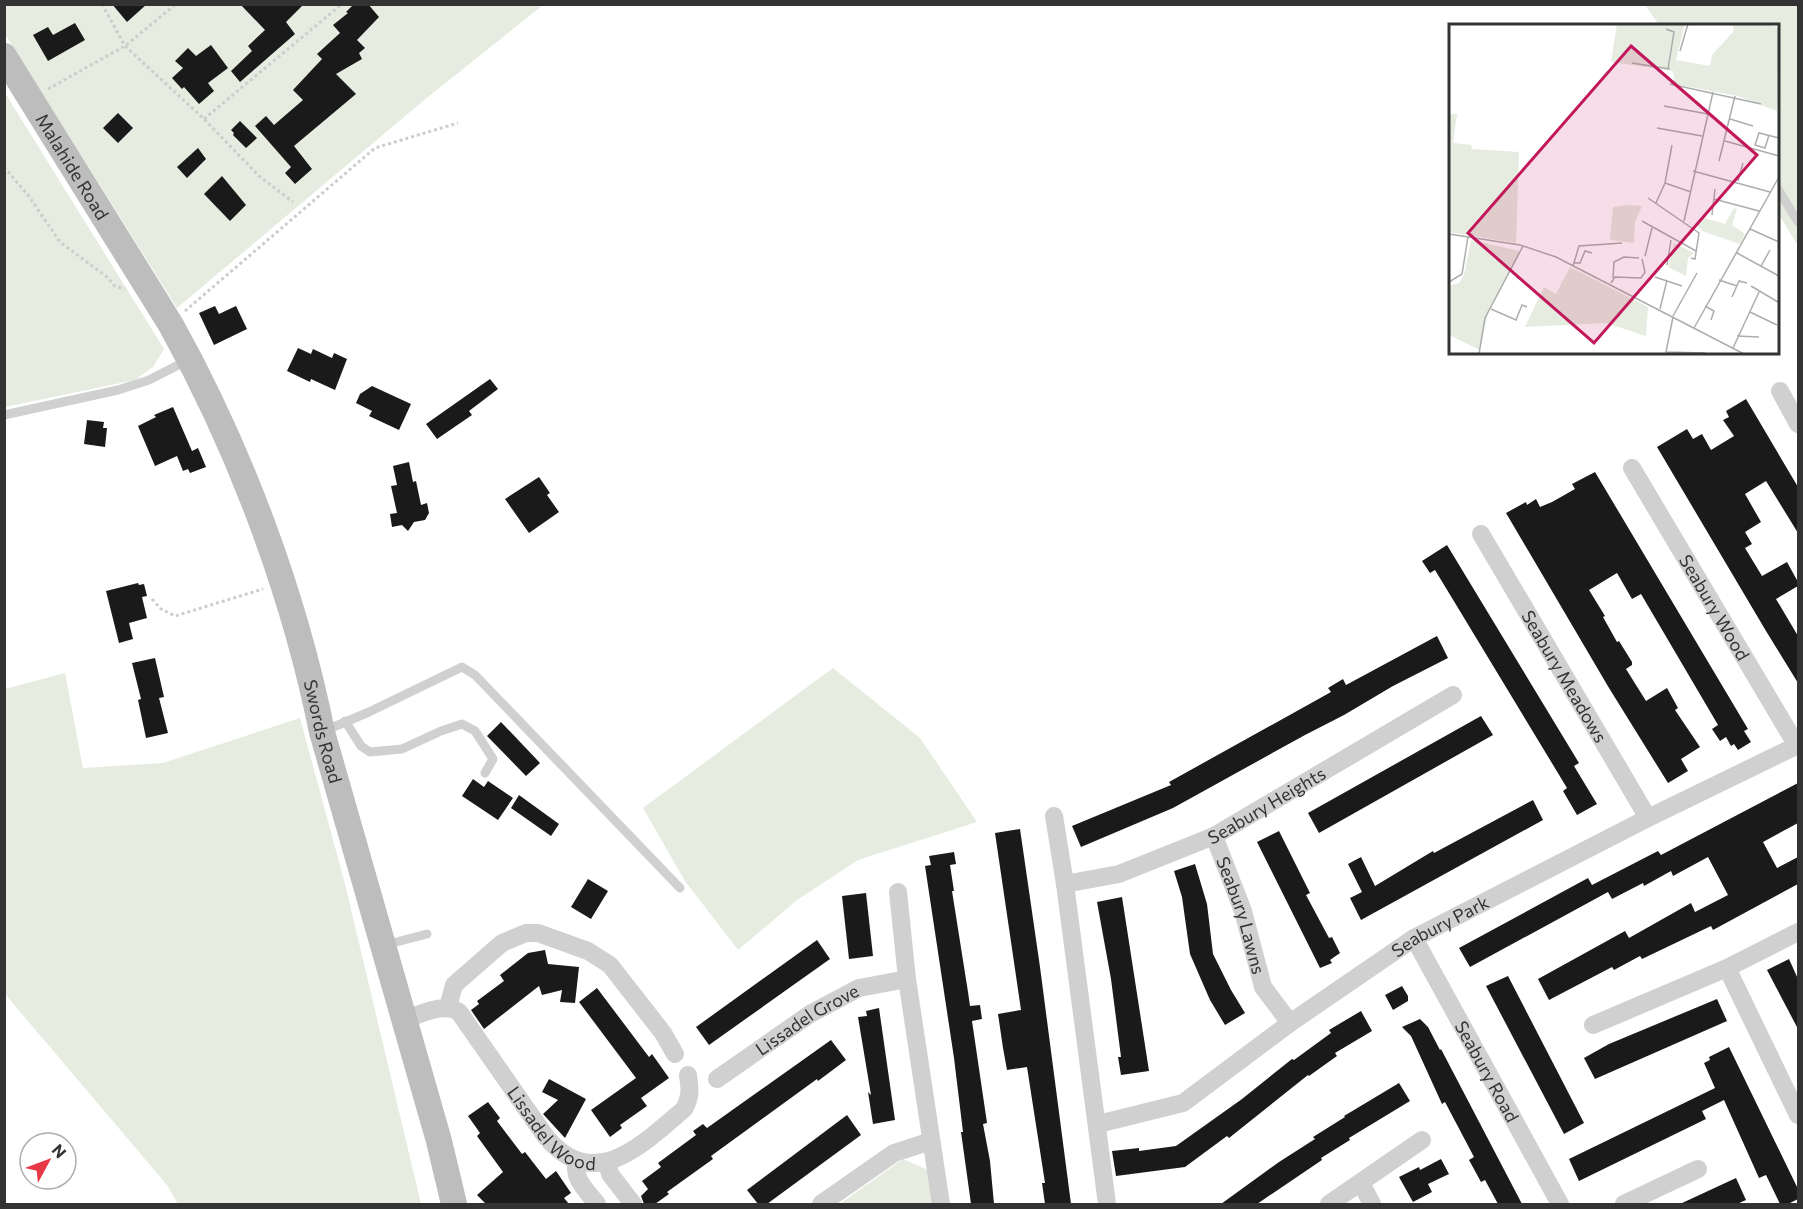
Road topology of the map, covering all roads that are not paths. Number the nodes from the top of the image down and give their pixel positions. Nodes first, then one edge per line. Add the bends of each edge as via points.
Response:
1 (4, 56) edge
2 (1779, 191) edge
3 (1798, 222) edge
4 (143, 278) joint
5 (190, 358) junction
6 (1780, 391) dead end
7 (4, 415) edge
8 (1798, 424) edge
9 (1632, 468) dead end
10 (1480, 534) dead end
11 (1453, 695) dead end
12 (345, 722) junction
13 (322, 732) junction
14 (1798, 745) edge
15 (485, 773) dead end
16 (1054, 816) dead end
17 (1648, 818) junction
18 (1214, 836) junction
19 (1065, 884) junction
20 (680, 888) dead end
21 (898, 892) dead end
22 (1798, 932) edge
23 (427, 934) dead end
24 (1414, 938) junction
25 (384, 945) junction
26 (1727, 968) junction
27 (907, 979) junction
28 (448, 1007) junction
29 (405, 1019) junction
30 (1290, 1023) junction
31 (1593, 1025) dead end
32 (675, 1054) dead end
33 (688, 1075) dead end
34 (717, 1079) dead end
35 (1798, 1115) edge
36 (1098, 1124) junction
37 (931, 1140) junction
38 (1422, 1140) dead end
39 (577, 1161) junction
40 (607, 1162) junction
41 (1698, 1169) dead end
42 (1361, 1183) junction
43 (454, 1204) edge
44 (597, 1204) edge
45 (633, 1204) edge
46 (821, 1204) edge
47 (941, 1204) edge
48 (1107, 1204) edge
49 (1329, 1204) edge
50 (1372, 1204) edge
51 (1560, 1204) edge
52 (1624, 1204) edge

1 - 4 main road, Malahide Road
2 - 3 lane
4 - 5 main road, Swords Road
5 - 7 lane via 149,380 118,390
5 - 13 main road, Swords Road via 252,500 282,581 310,671
6 - 8 street
9 - 14 street, Seabury Wood
10 - 17 street, Seabury Meadows
11 - 18 street, Seabury Heights
12 - 13 lane
12 - 15 lane via 361,746 370,752 402,749 462,724 475,731 493,759
12 - 20 lane via 462,667 475,675
13 - 25 main road, Swords Road
14 - 17 street, Seabury Park
16 - 19 street
17 - 24 street, Seabury Park
18 - 19 street, Seabury Heights via 1119,874
18 - 30 street, Seabury Lawns via 1243,911 1263,987
19 - 36 street
21 - 27 street
22 - 26 street
23 - 25 lane
24 - 30 street, Seabury Park
24 - 51 street, Seabury Road
25 - 29 main road, Swords Road
26 - 31 street
26 - 35 street
27 - 34 street, Lissadel Grove via 859,988 810,1014
27 - 37 street
28 - 29 street
28 - 32 street via 454,985 502,943 526,933 538,933 588,951 610,965
28 - 39 street, Lissadel Wood via 459,1012 551,1143
29 - 43 main road, Swords Road
30 - 36 street, Seabury Park via 1183,1103
33 - 40 street, Lissadel Wood via 691,1090 684,1109 627,1154
36 - 48 street
37 - 46 street via 894,1153
37 - 47 street
38 - 42 street
39 - 40 street, Lissadel Wood
39 - 44 street via 576,1177
40 - 45 street via 610,1174
41 - 52 street
42 - 49 street
42 - 50 street

